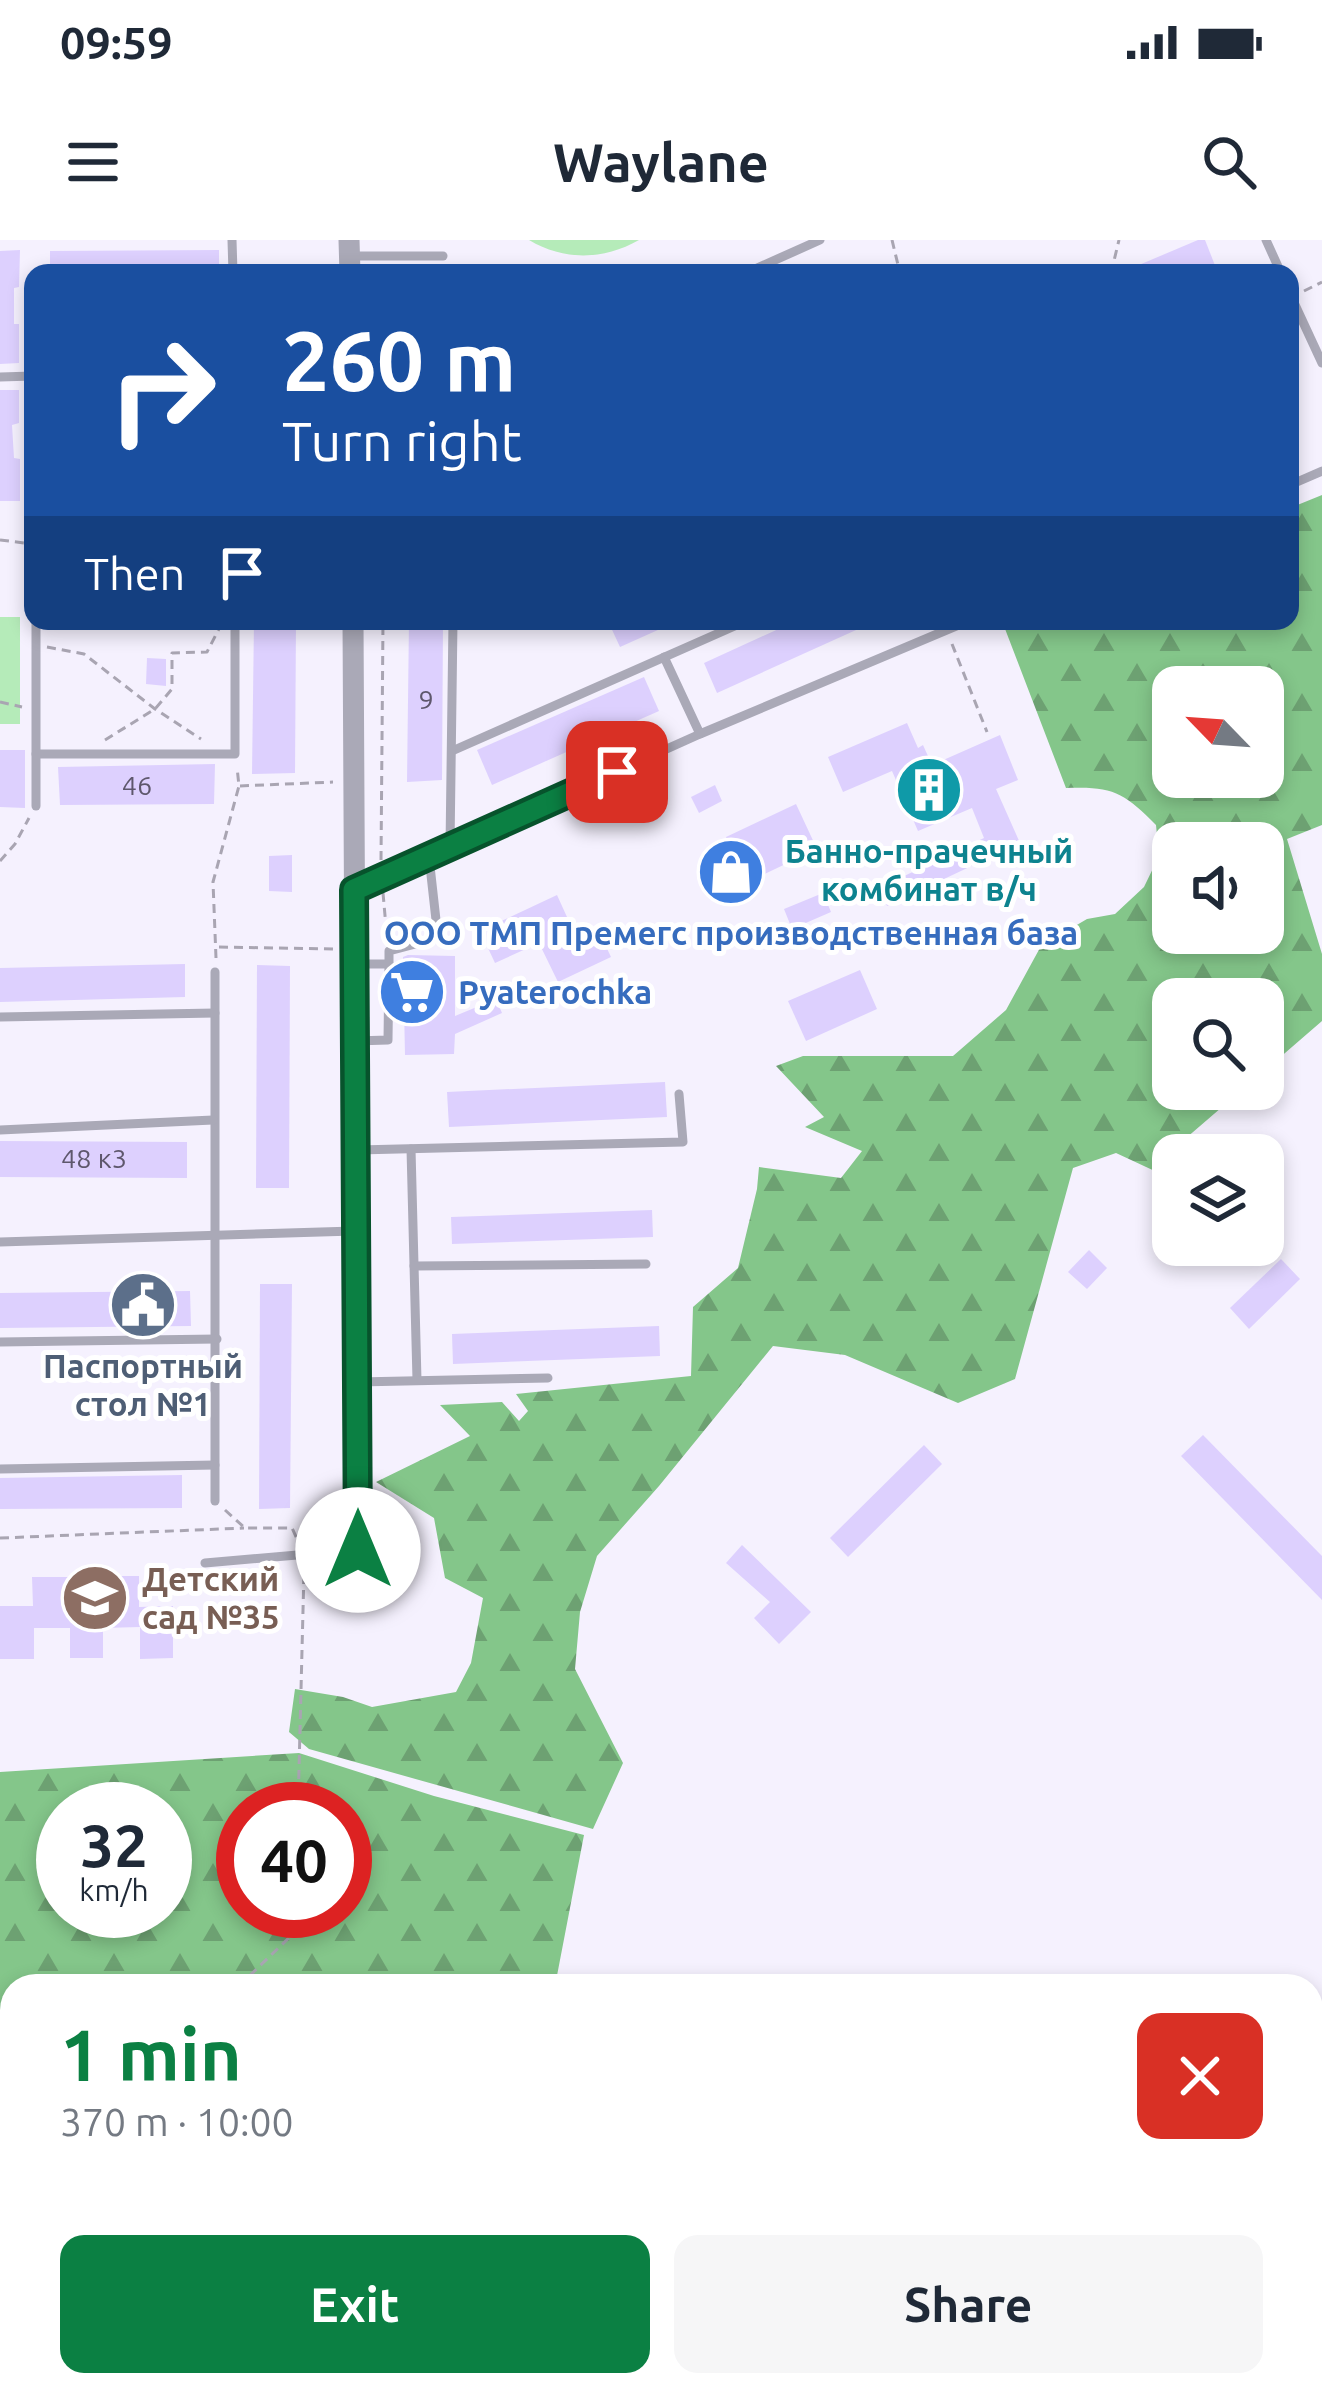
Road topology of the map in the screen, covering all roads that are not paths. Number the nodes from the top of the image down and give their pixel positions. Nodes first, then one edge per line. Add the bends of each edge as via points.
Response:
1 (820, 240) edge
2 (350, 256) edge
3 (392, 256) junction
4 (443, 256) dead end
5 (392, 264) edge
6 (766, 264) edge
7 (1299, 313) edge
8 (1322, 363) edge
9 (36, 630) edge
10 (235, 630) edge
11 (353, 630) edge
12 (453, 630) edge
13 (726, 630) edge
14 (947, 630) edge
15 (664, 657) junction
16 (700, 734) junction
17 (452, 751) junction
18 (36, 754) junction
19 (36, 806) road end
20 (450, 847) junction
21 (429, 857) junction
22 (354, 890) junction
23 (355, 957) junction
24 (389, 964) junction
25 (215, 972) road end
26 (215, 1013) junction
27 (0, 1017) edge
28 (356, 1041) junction
29 (679, 1094) dead end
30 (213, 1120) junction
31 (0, 1130) edge
32 (356, 1150) junction
33 (410, 1150) junction
34 (357, 1231) junction
35 (216, 1235) junction
36 (0, 1242) edge
37 (646, 1264) dead end
38 (414, 1266) junction
39 (217, 1340) junction
40 (0, 1342) edge
41 (548, 1378) dead end
42 (417, 1380) junction
43 (358, 1382) junction
44 (215, 1465) junction
45 (0, 1469) edge
46 (215, 1501) road end
47 (364, 1558) joint
48 (205, 1563) dead end

1 - 6 lane
2 - 3 lane
3 - 4 lane
3 - 5 lane
7 - 8 lane
9 - 18 lane
10 - 18 lane via 236,754
11 - 22 street
12 - 17 lane
13 - 15 lane
14 - 16 lane
15 - 16 lane
15 - 17 lane
16 - 20 lane
17 - 20 lane
18 - 19 lane
20 - 21 lane
21 - 22 lane
21 - 24 lane via 438,938 389,951
22 - 23 street
23 - 24 lane
23 - 28 street
24 - 28 lane via 388,1040
25 - 26 lane
26 - 27 lane
26 - 30 lane
28 - 32 street
29 - 33 lane via 683,1142
30 - 31 lane
30 - 35 lane
32 - 33 lane
32 - 34 street
33 - 38 lane
34 - 35 lane
34 - 43 street
35 - 36 lane
35 - 39 lane
37 - 38 lane
38 - 42 lane
39 - 40 lane
39 - 44 lane
41 - 42 lane
42 - 43 lane
43 - 47 street
44 - 45 lane
44 - 46 lane
47 - 48 lane

